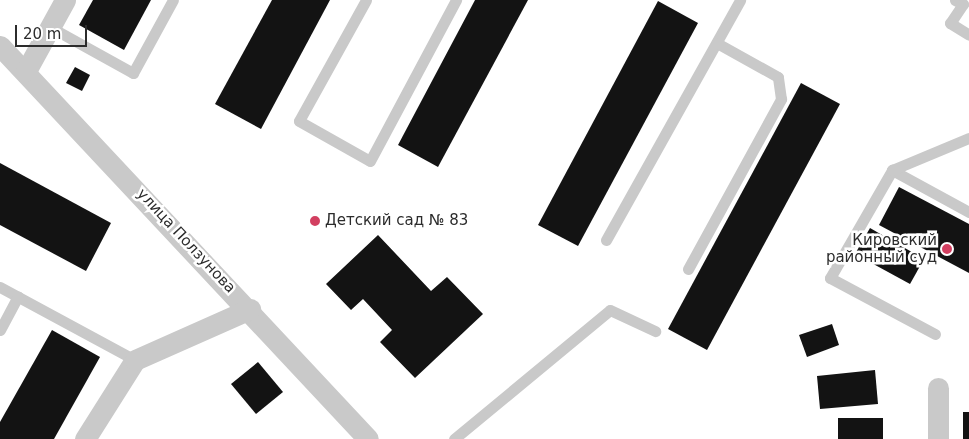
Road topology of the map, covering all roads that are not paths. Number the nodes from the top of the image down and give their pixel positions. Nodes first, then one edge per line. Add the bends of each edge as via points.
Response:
1 (65, 0) edge
2 (174, 0) edge
3 (366, 0) edge
4 (456, 0) edge
5 (740, 0) edge
6 (955, 0) edge
7 (50, 28) junction
8 (969, 35) edge
9 (717, 42) junction
10 (0, 46) edge
11 (26, 71) junction
12 (969, 138) edge
13 (892, 170) junction
14 (969, 212) edge
15 (606, 240) dead end
16 (688, 269) dead end
17 (0, 287) edge
18 (18, 296) junction
19 (250, 309) junction
20 (0, 330) edge
21 (655, 331) dead end
22 (935, 334) dead end
23 (135, 360) junction
24 (938, 388) dead end
25 (84, 439) edge
26 (368, 439) edge
27 (454, 439) edge
28 (938, 439) edge

1 - 7 street
2 - 7 lane via 133,73
3 - 4 lane via 299,121 370,161
5 - 9 lane
6 - 8 lane via 962,4 950,24
7 - 11 street
9 - 15 lane
9 - 16 lane via 778,77 781,99
10 - 11 street, улица Ползунова
11 - 19 street, улица Ползунова
12 - 13 lane
13 - 14 lane
13 - 22 lane via 830,278
17 - 18 lane
18 - 20 lane
18 - 23 lane
19 - 23 street
19 - 26 street, улица Ползунова
21 - 27 lane via 610,310
23 - 25 street
24 - 28 street

